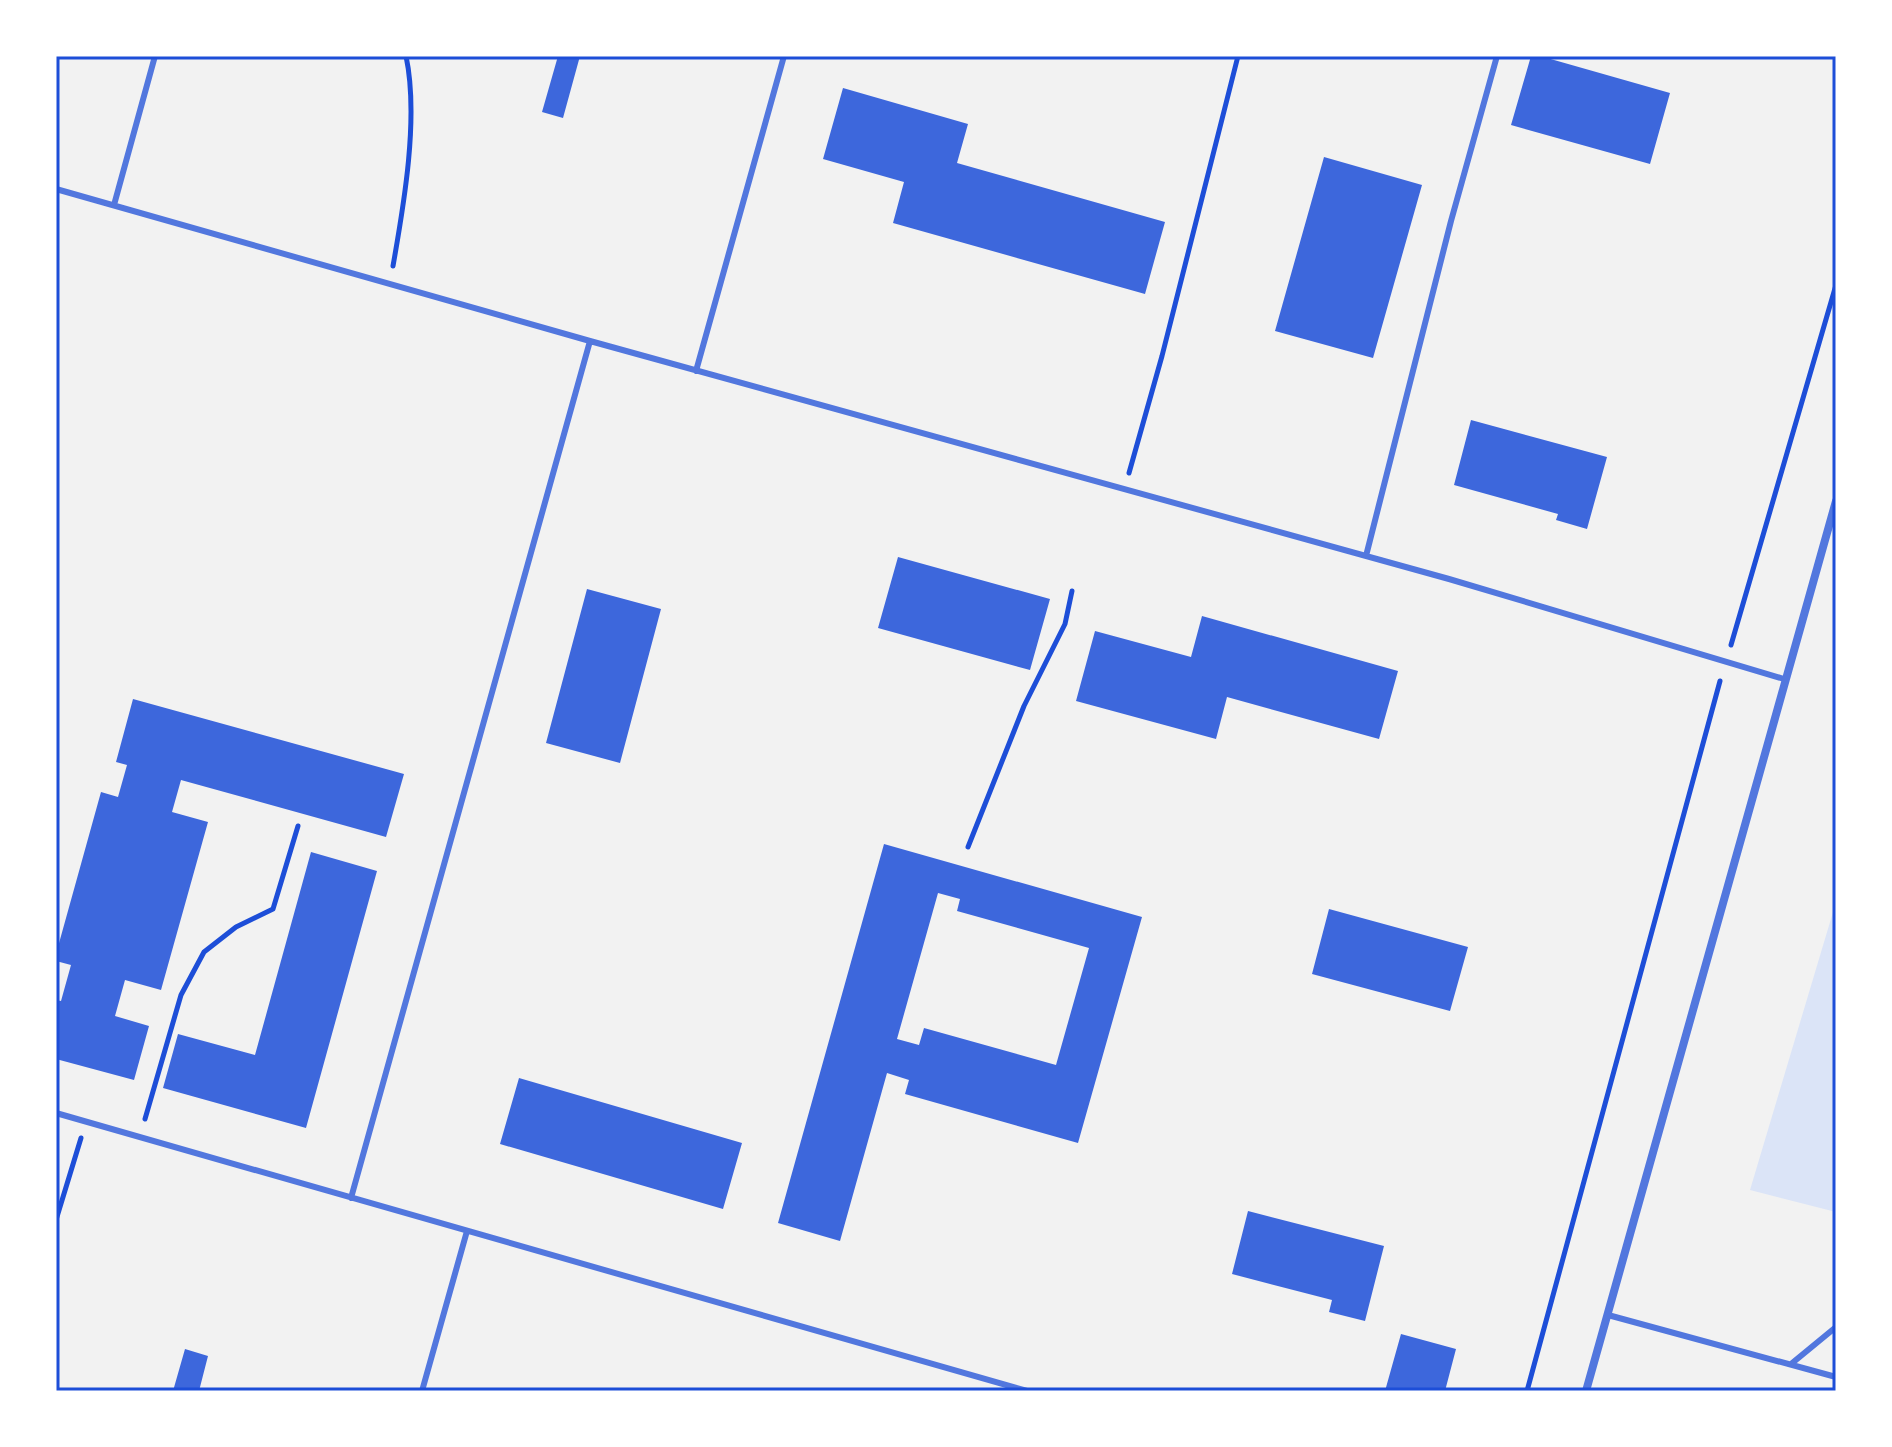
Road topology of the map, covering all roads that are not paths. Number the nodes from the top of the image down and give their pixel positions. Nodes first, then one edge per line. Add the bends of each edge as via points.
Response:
1 (155, 56) edge
2 (784, 56) edge
3 (1497, 56) edge
4 (56, 189) edge
5 (114, 205) junction
6 (590, 341) junction
7 (696, 371) junction
8 (1836, 501) edge
9 (1366, 556) junction
10 (1784, 679) junction
11 (56, 1113) edge
12 (351, 1198) junction
13 (467, 1231) junction
14 (1608, 1315) junction
15 (1836, 1327) edge
16 (1791, 1364) junction
17 (1836, 1377) edge
18 (422, 1391) edge
19 (1027, 1391) edge
20 (1586, 1391) edge

1 - 5 lane
2 - 7 lane
3 - 9 lane
4 - 5 lane
5 - 6 lane
6 - 7 lane
6 - 12 lane
7 - 9 lane
8 - 10 street
9 - 10 lane
10 - 14 street
11 - 12 lane
12 - 13 lane
13 - 18 lane
13 - 19 lane
14 - 16 lane
14 - 20 street
15 - 16 lane
16 - 17 lane

